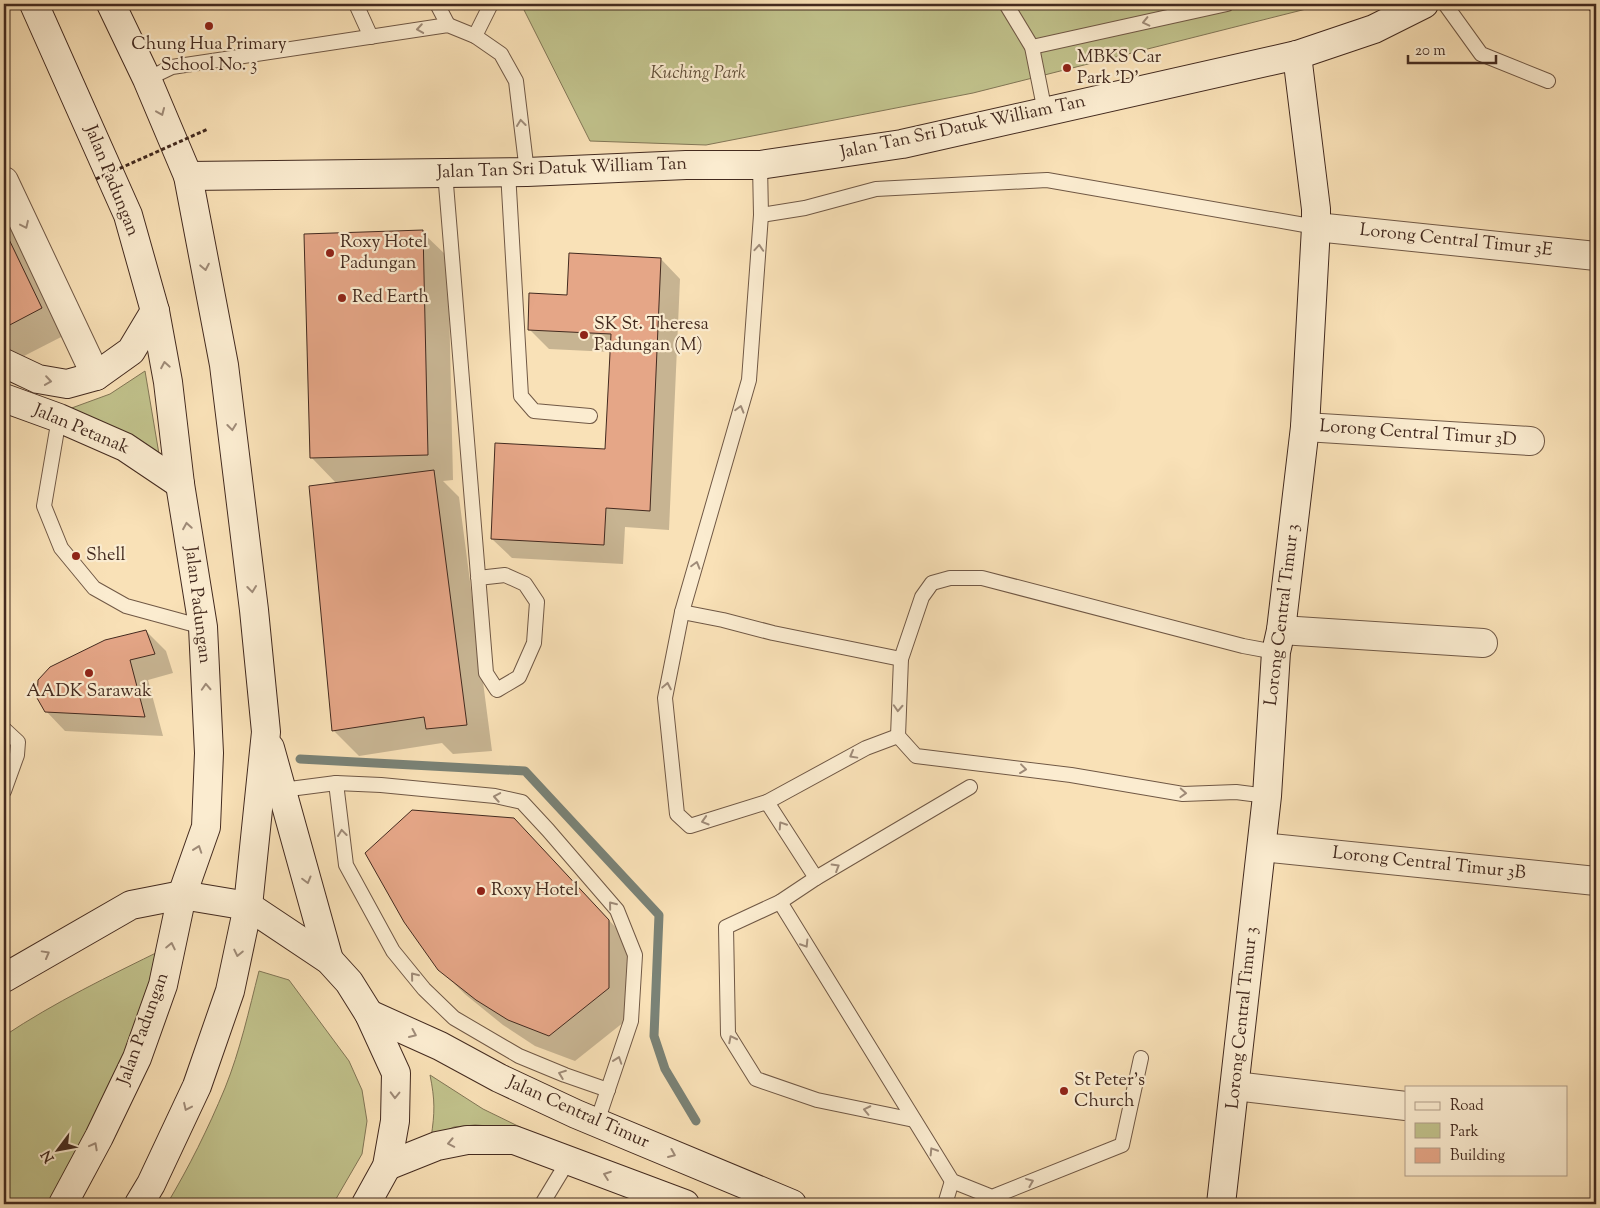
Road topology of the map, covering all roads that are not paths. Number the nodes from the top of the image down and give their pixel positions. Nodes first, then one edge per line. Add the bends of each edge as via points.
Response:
1 (34, 4) edge
2 (111, 4) edge
3 (356, 4) edge
4 (437, 4) edge
5 (492, 4) edge
6 (1006, 4) edge
7 (1228, 4) edge
8 (1424, 4) edge
9 (1446, 4) edge
10 (448, 25) junction
11 (475, 36) junction
12 (371, 37) junction
13 (1032, 47) junction
14 (1297, 56) junction
15 (147, 79) junction
16 (1548, 81) dead end
17 (1045, 112) junction
18 (760, 165) junction
19 (445, 172) junction
20 (518, 172) junction
21 (188, 176) junction
22 (4, 181) edge
23 (761, 215) junction
24 (1316, 227) junction
25 (1596, 256) edge
26 (156, 311) junction
27 (4, 362) edge
28 (96, 376) junction
29 (4, 398) edge
30 (590, 416) dead end
31 (58, 418) junction
32 (1305, 427) junction
33 (1530, 441) dead end
34 (180, 484) junction
35 (478, 578) junction
36 (682, 612) junction
37 (203, 627) junction
38 (1278, 641) junction
39 (1484, 643) dead end
40 (901, 660) junction
41 (4, 728) edge
42 (266, 732) junction
43 (898, 736) junction
44 (336, 783) junction
45 (970, 787) dead end
46 (4, 790) edge
47 (282, 790) junction
48 (1267, 796) junction
49 (767, 802) junction
50 (1262, 847) junction
51 (816, 878) junction
52 (1596, 881) edge
53 (182, 895) junction
54 (780, 902) junction
55 (248, 906) junction
56 (329, 960) junction
57 (4, 978) edge
58 (369, 1014) junction
59 (1141, 1058) dead end
60 (1235, 1086) junction
61 (608, 1090) junction
62 (1405, 1106) edge
63 (914, 1120) junction
64 (597, 1122) junction
65 (568, 1161) junction
66 (387, 1166) junction
67 (952, 1182) junction
68 (63, 1204) edge
69 (140, 1204) edge
70 (366, 1204) edge
71 (542, 1204) edge
72 (685, 1204) edge
73 (792, 1204) edge
74 (945, 1204) edge
75 (1221, 1204) edge

1 - 26 street, Jalan Padungan via 128,215
2 - 15 street
3 - 12 lane
4 - 10 lane
5 - 11 lane
6 - 13 lane
7 -> 13 lane
8 - 14 street, Jalan Tan Sri Datuk William Tan via 1374,29
9 - 16 lane via 1481,54
10 - 11 lane
10 -> 12 lane
20 -> 11 lane via 516,81 501,54
12 - 15 lane via 172,67
13 - 17 lane
14 - 17 street, Jalan Tan Sri Datuk William Tan
14 - 24 street, Lorong Central Timur 3
15 -> 21 street
17 - 18 street, Jalan Tan Sri Datuk William Tan via 902,144
18 - 20 street, Jalan Tan Sri Datuk William Tan
18 - 23 lane
19 - 20 street, Jalan Tan Sri Datuk William Tan
19 - 21 street, Jalan Tan Sri Datuk William Tan
19 - 35 lane
20 - 30 lane via 522,396 534,411
21 -> 42 street via 224,365
22 -> 28 street
23 - 24 lane via 805,208 876,189 1047,180
36 -> 23 lane via 749,380
24 - 25 street, Lorong Central Timur 3E
24 - 32 street, Lorong Central Timur 3
26 - 28 street, Jalan Petanak via 131,351
34 -> 26 street, Jalan Padungan
27 -> 28 street, Jalan Petanak via 38,379 67,384
29 - 31 street, Jalan Petanak
31 - 34 street, Jalan Petanak via 125,447
31 - 37 lane via 44,506 61,548 94,588 126,606
32 - 33 street, Lorong Central Timur 3D
32 - 38 street, Lorong Central Timur 3
37 -> 34 street, Jalan Padungan
35 - 35 lane via 486,673 497,690 519,677 534,643 537,602 525,584 505,576
36 - 40 lane
49 -> 36 lane via 690,826 677,814 665,698
53 -> 37 street, Jalan Padungan via 206,827 209,753
38 - 39 street
38 - 40 lane via 1243,646 982,578 950,578 932,583 922,597
38 - 48 street, Lorong Central Timur 3
40 -> 43 lane
41 - 46 lane via 18,742 18,755
42 - 47 street
42 - 55 street
43 -> 48 lane via 916,756 1071,775 1183,794 1236,792
43 -> 49 lane via 866,748
44 - 47 lane
61 -> 44 lane via 519,1056 454,1018 424,989 393,951 346,865
61 -> 44 lane via 631,1021 635,955 617,910 548,830 522,802 495,796
51 -> 45 lane
47 -> 56 street
48 - 50 street, Lorong Central Timur 3
51 -> 49 lane
50 - 52 street, Lorong Central Timur 3B
50 - 60 street, Lorong Central Timur 3
51 - 54 lane
53 - 55 street
57 -> 53 street via 131,905
68 -> 53 street, Jalan Padungan via 137,1058 163,985
54 -> 63 lane
63 -> 54 lane via 817,1100 756,1080 728,1034 726,927
55 - 56 street
55 -> 69 street via 230,991 197,1086
56 - 58 street via 349,982
58 -> 64 street, Jalan Central Timur
58 -> 66 street via 396,1074 395,1121
67 -> 59 lane via 992,1197 1122,1145
60 - 62 street
60 - 75 street, Lorong Central Timur 3
61 - 64 lane
67 -> 63 lane
64 -> 73 street, Jalan Central Timur
65 -> 66 street via 514,1140 467,1140 437,1146
65 - 71 lane
72 -> 65 street
66 - 70 street
67 - 74 lane

